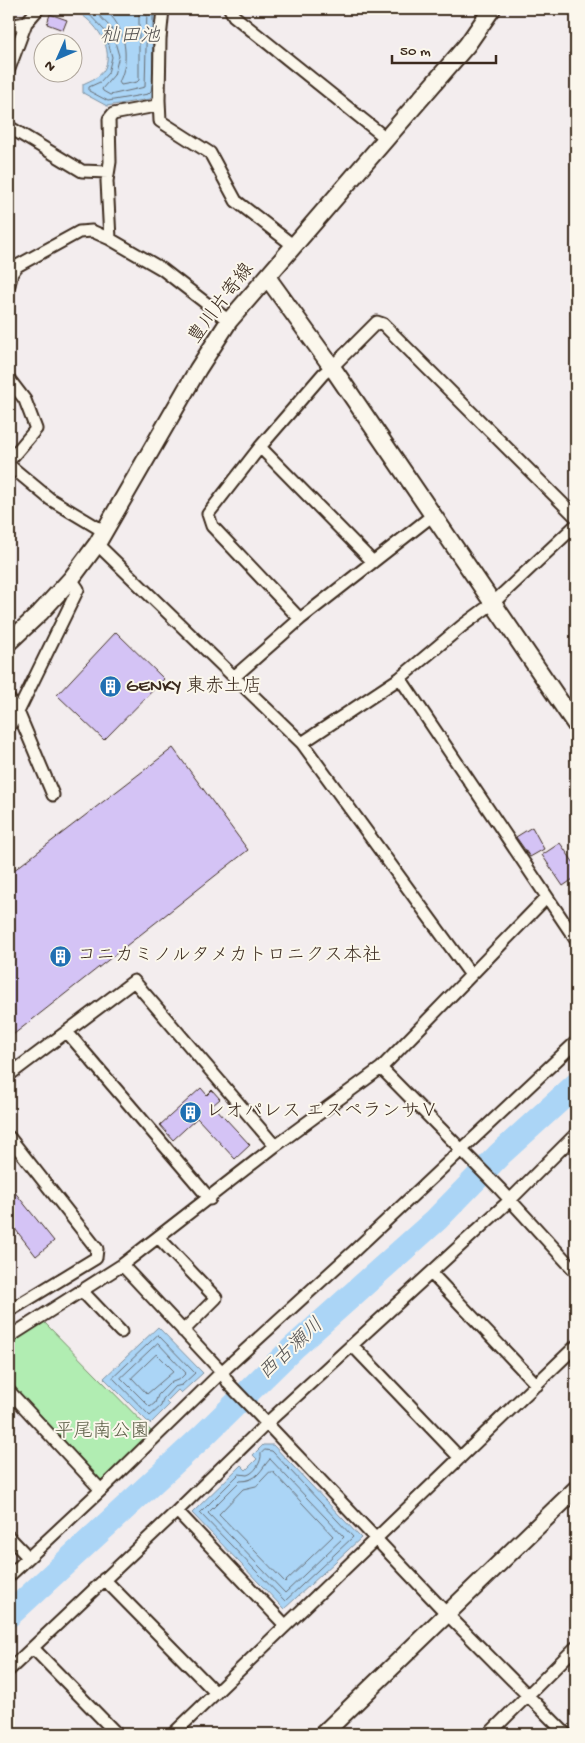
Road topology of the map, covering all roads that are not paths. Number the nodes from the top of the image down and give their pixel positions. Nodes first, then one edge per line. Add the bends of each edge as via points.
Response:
1 (38, 9) edge
2 (163, 9) edge
3 (230, 9) edge
4 (492, 9) edge
5 (9, 23) edge
6 (26, 23) junction
7 (9, 69) edge
8 (159, 100) junction
9 (9, 127) edge
10 (387, 139) junction
11 (108, 172) junction
12 (110, 239) junction
13 (294, 246) junction
14 (13, 266) edge
15 (267, 276) junction
16 (9, 285) edge
17 (229, 321) junction
18 (332, 367) junction
19 (9, 380) edge
20 (260, 447) junction
21 (9, 461) edge
22 (9, 465) edge
23 (432, 515) junction
24 (576, 517) edge
25 (576, 525) edge
26 (101, 538) junction
27 (373, 562) junction
28 (70, 579) junction
29 (493, 603) junction
30 (300, 619) junction
31 (9, 642) edge
32 (234, 677) junction
33 (400, 678) junction
34 (9, 699) edge
35 (18, 712) junction
36 (576, 725) edge
37 (9, 728) edge
38 (302, 743) junction
39 (53, 795) dead end
40 (547, 897) junction
41 (576, 940) edge
42 (471, 975) junction
43 (67, 1032) junction
44 (576, 1042) edge
45 (381, 1068) junction
46 (9, 1075) edge
47 (576, 1134) edge
48 (11, 1144) edge
49 (275, 1146) junction
50 (460, 1150) junction
51 (210, 1199) junction
52 (509, 1201) junction
53 (158, 1238) junction
54 (122, 1266) junction
55 (576, 1272) edge
56 (431, 1273) junction
57 (82, 1291) junction
58 (9, 1311) edge
59 (183, 1331) junction
60 (121, 1332) dead end
61 (9, 1337) edge
62 (352, 1345) junction
63 (576, 1346) edge
64 (222, 1372) junction
65 (537, 1385) junction
66 (9, 1391) edge
67 (266, 1423) junction
68 (460, 1458) junction
69 (576, 1489) edge
70 (101, 1490) junction
71 (177, 1511) junction
72 (9, 1537) edge
73 (377, 1539) junction
74 (28, 1558) junction
75 (9, 1576) edge
76 (104, 1578) junction
77 (447, 1614) junction
78 (285, 1625) junction
79 (576, 1646) edge
80 (33, 1648) junction
81 (9, 1670) edge
82 (216, 1693) junction
83 (528, 1695) junction
84 (117, 1734) edge
85 (173, 1734) edge
86 (323, 1734) edge
87 (489, 1734) edge
88 (566, 1734) edge

1 - 6 street
2 - 8 street
3 - 10 street via 234,16
4 - 10 street, 豊川片寄線 via 467,45
5 - 6 street
6 - 7 street
8 - 11 street via 156,106 113,114 109,119
8 - 13 street via 160,121 210,153 236,201
9 - 11 street via 82,171
10 - 13 street, 豊川片寄線
11 - 12 street
12 - 14 street via 92,231 79,232
12 - 17 street via 162,270
13 - 15 street, 豊川片寄線
14 - 16 street
15 - 17 street, 豊川片寄線
15 - 18 street
17 - 26 street, 豊川片寄線
18 - 20 street
18 - 23 street
18 - 24 street via 377,322 383,324
19 - 21 street via 25,400 36,429
20 - 27 street
20 - 30 street via 208,514 212,526
22 - 26 street
23 - 27 street
23 - 29 street
25 - 29 street
26 - 28 street, 豊川片寄線
26 - 32 street
27 - 30 street
28 - 31 street, 豊川片寄線
28 - 35 street via 78,589
29 - 33 street
29 - 36 street
30 - 32 street
32 - 38 street
33 - 38 street
33 - 40 street
34 - 35 street
35 - 37 street
35 - 39 street
38 - 42 street
40 - 41 street
40 - 42 street
42 - 45 street
43 - 46 street
43 - 49 street via 134,981
43 - 51 street
44 - 50 street
45 - 49 street
45 - 50 street
47 - 52 street
48 - 58 street via 97,1249 96,1258
49 - 51 street
50 - 52 street
50 - 64 street
51 - 53 street
52 - 55 street
52 - 56 street
53 - 54 street
53 - 59 street via 216,1298
54 - 57 street
54 - 59 street
56 - 62 street
56 - 65 street
57 - 60 street
57 - 61 street
59 - 64 street
62 - 67 street
62 - 68 street
63 - 65 street
64 - 67 street via 229,1384
64 - 70 street
65 - 68 street
66 - 70 street
67 - 71 street
67 - 73 street
68 - 73 street
69 - 77 street
70 - 74 street
71 - 76 street
71 - 78 street
72 - 74 street
73 - 77 street
73 - 78 street
74 - 75 street
76 - 80 street
76 - 82 street
77 - 83 street
77 - 86 street
78 - 82 street
79 - 83 street
80 - 81 street
80 - 84 street
82 - 85 street
83 - 87 street
83 - 88 street

